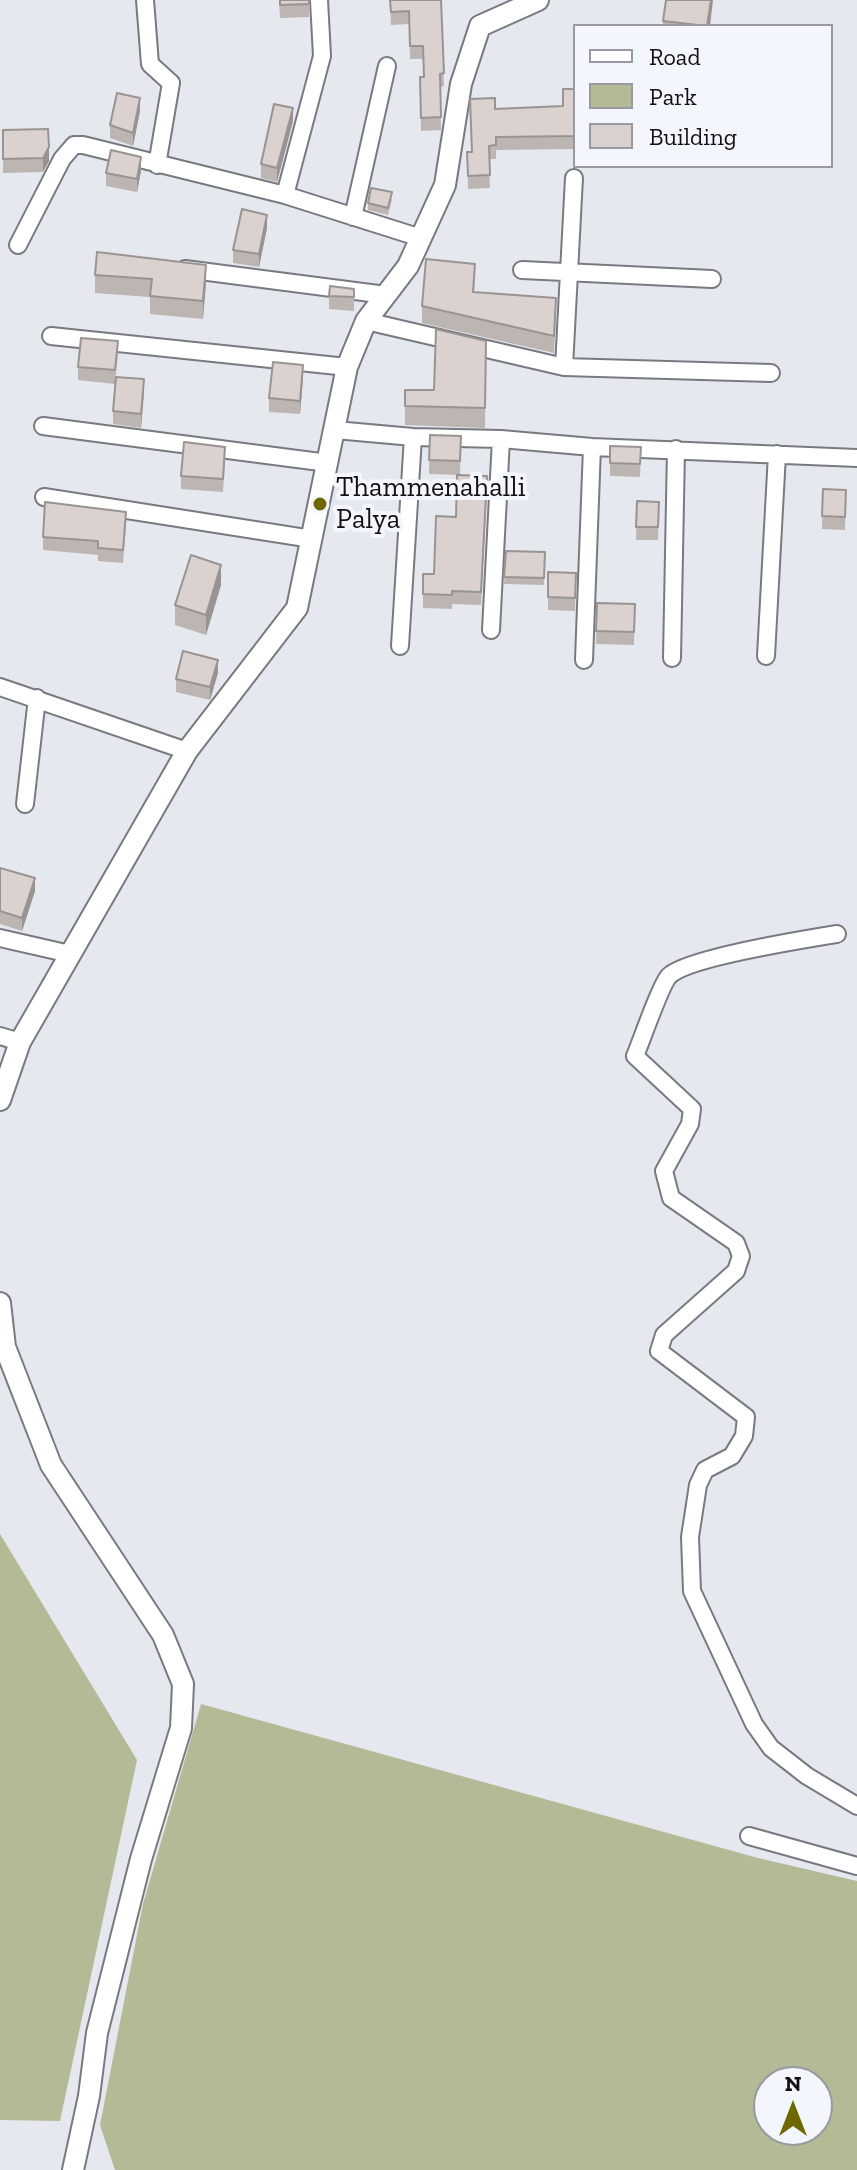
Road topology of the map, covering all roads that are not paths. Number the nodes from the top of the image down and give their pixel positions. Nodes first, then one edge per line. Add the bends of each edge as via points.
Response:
1 (145, 0) edge
2 (319, 0) edge
3 (538, 0) edge
4 (387, 66) dead end
5 (157, 165) junction
6 (574, 178) dead end
7 (285, 195) junction
8 (353, 217) junction
9 (421, 238) junction
10 (18, 245) dead end
11 (170, 267) edge
12 (522, 270) dead end
13 (569, 273) junction
14 (712, 279) dead end
15 (386, 295) junction
16 (366, 321) junction
17 (51, 336) dead end
18 (347, 367) junction
19 (564, 367) junction
20 (771, 373) dead end
21 (43, 426) dead end
22 (335, 430) junction
23 (413, 437) junction
24 (501, 439) junction
25 (592, 447) junction
26 (676, 449) junction
27 (777, 454) junction
28 (857, 458) edge
29 (328, 463) junction
30 (44, 497) dead end
31 (312, 539) junction
32 (491, 630) dead end
33 (400, 646) dead end
34 (766, 656) dead end
35 (672, 658) dead end
36 (584, 660) dead end
37 (0, 687) edge
38 (37, 698) junction
39 (187, 751) junction
40 (25, 804) dead end
41 (837, 934) dead end
42 (0, 938) edge
43 (70, 954) junction
44 (10, 1039) edge
45 (0, 1100) edge
46 (0, 1303) edge
47 (857, 1806) edge
48 (749, 1836) dead end
49 (857, 1866) edge
50 (73, 2170) edge

1 - 5 street via 150,64 171,83
2 - 7 street via 322,56
3 - 9 street via 480,26 461,84 445,185
4 - 8 street
5 - 7 street
5 - 10 street via 74,145
6 - 13 street
7 - 8 street
8 - 9 street
9 - 15 street
11 - 15 street
12 - 13 street
13 - 14 street
13 - 19 street
15 - 16 street
16 - 18 street
16 - 19 street
17 - 18 street
18 - 22 street
19 - 20 street
21 - 29 street
22 - 23 street
22 - 29 street
23 - 24 street
23 - 33 street
24 - 25 street
24 - 32 street
25 - 26 street
25 - 36 street
26 - 27 street
26 - 35 street
27 - 28 street
27 - 34 street
29 - 31 street
30 - 31 street
31 - 39 street via 297,608
37 - 38 street
38 - 39 street
38 - 40 street
39 - 43 street
41 - 47 street via 681,969 668,977 635,1056 692,1109 690,1124 664,1171 671,1198 736,1243 741,1256 736,1271 664,1335 659,1351 746,1417 744,1436 732,1456 705,1470 698,1485 690,1537 692,1591 754,1724 771,1748
42 - 43 street
43 - 44 street
44 - 45 street
46 - 50 street via 5,1347 51,1465 163,1635 183,1684 181,1728 97,2033
48 - 49 street

